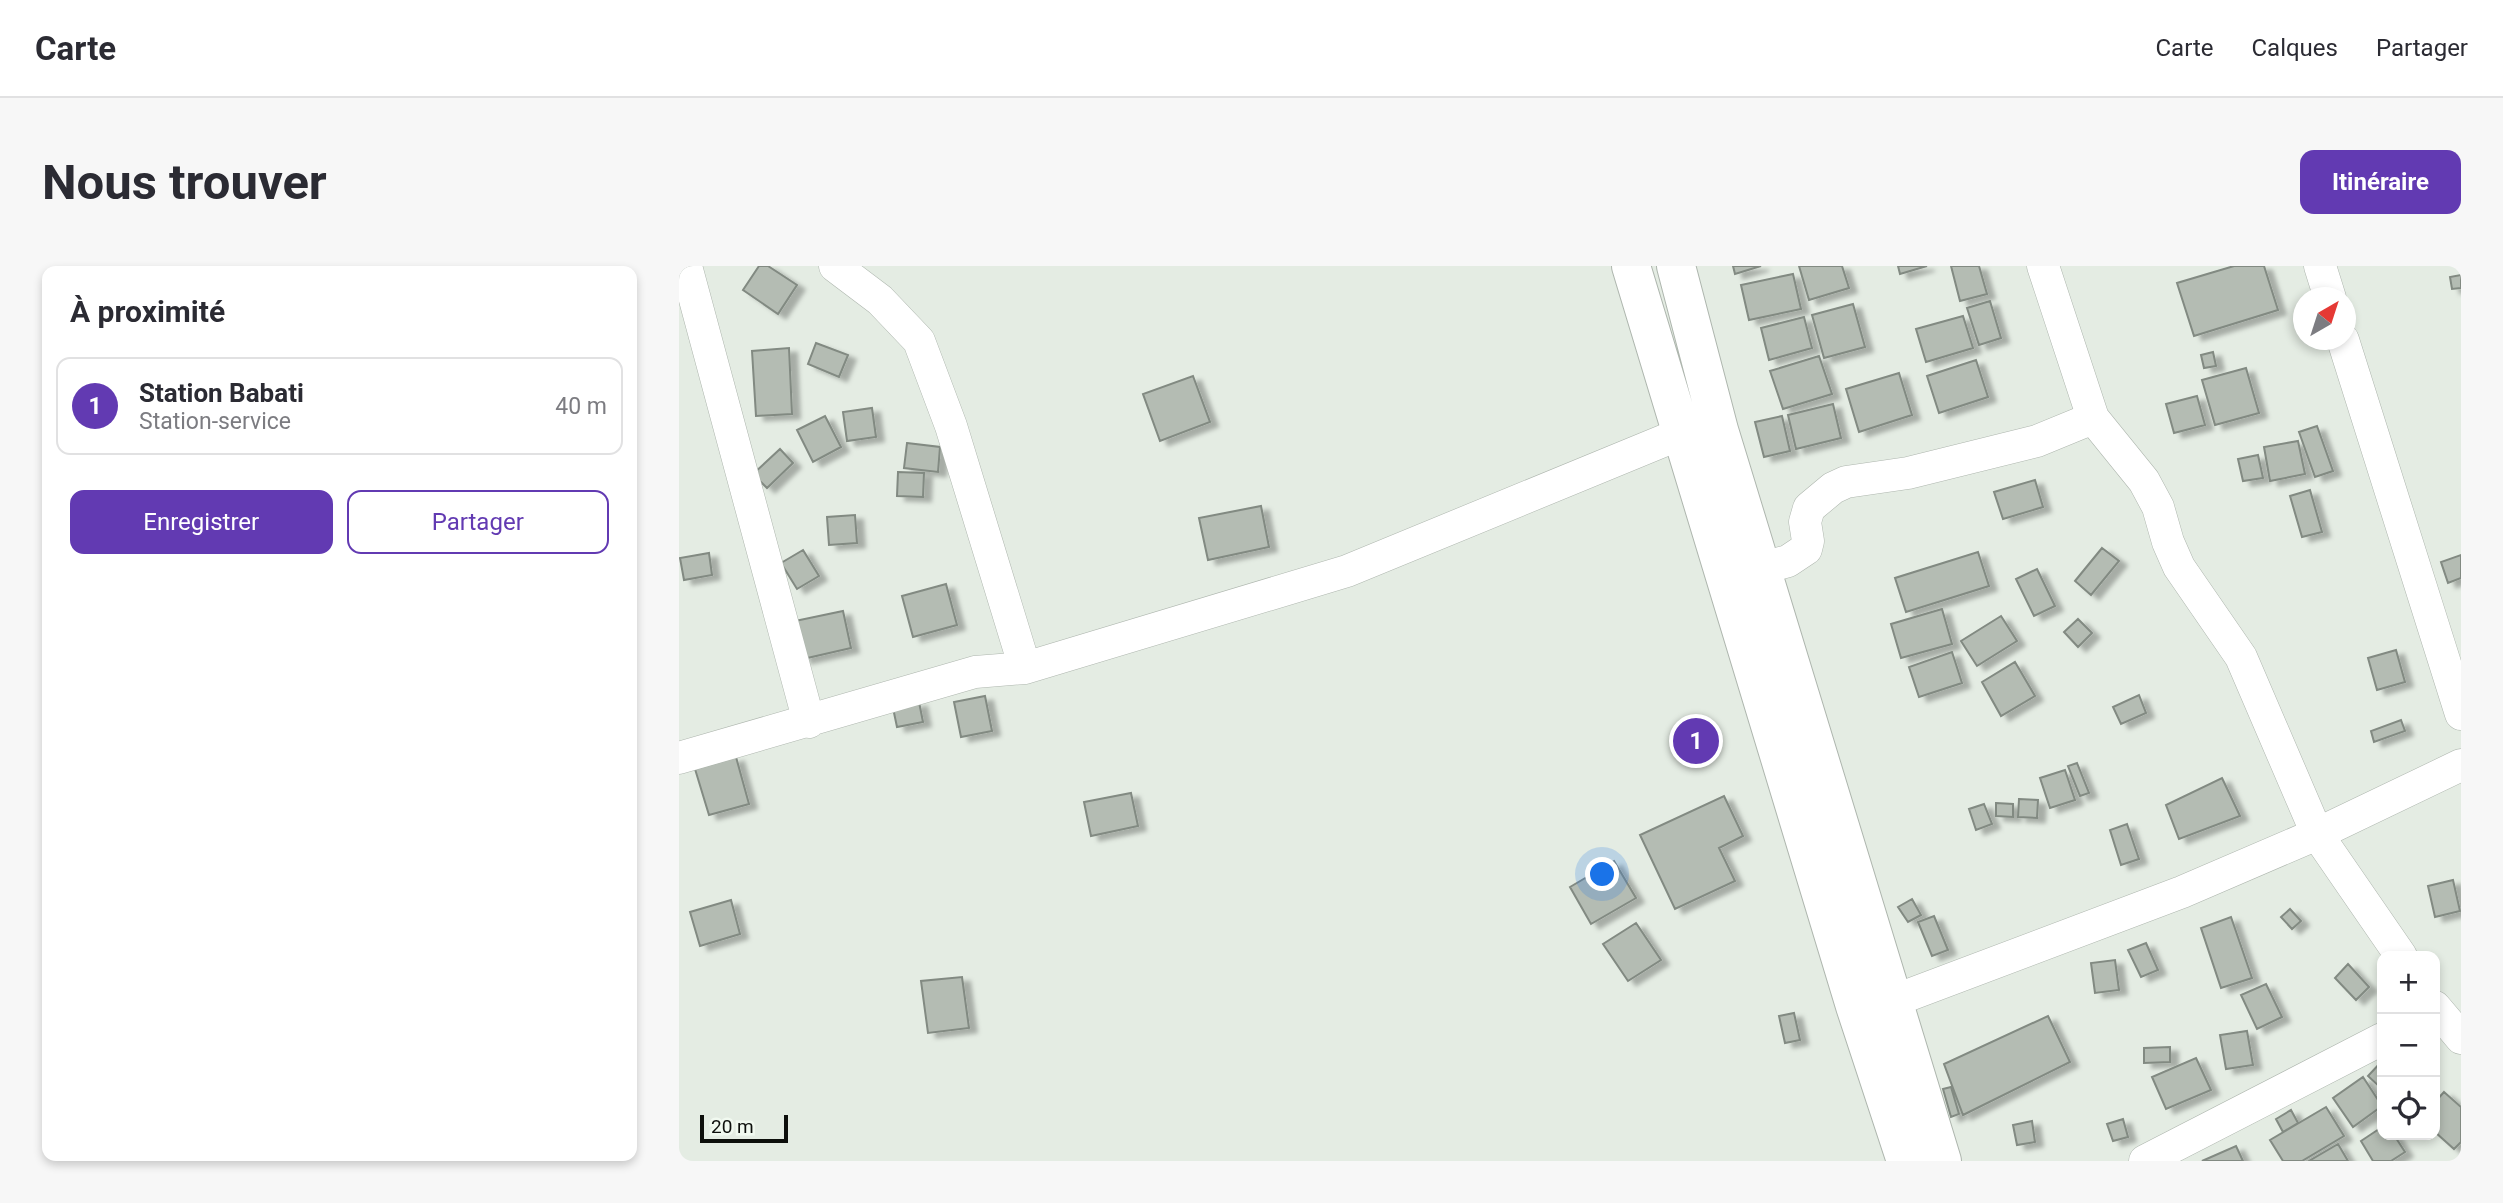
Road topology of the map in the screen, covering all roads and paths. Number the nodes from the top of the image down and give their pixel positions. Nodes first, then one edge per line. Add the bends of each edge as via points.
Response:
1 (686, 266) edge
2 (835, 266) edge
3 (1631, 266) edge
4 (1676, 266) edge
5 (2043, 266) edge
6 (2320, 266) edge
7 (2327, 287) edge
8 (2346, 350) edge
9 (2093, 418) junction
10 (1719, 430) junction
11 (1680, 434) junction
12 (1763, 568) junction
13 (1025, 668) junction
14 (2461, 713) edge
15 (809, 722) junction
16 (679, 758) edge
17 (2461, 765) edge
18 (2317, 834) junction
19 (2397, 951) edge
20 (1893, 1001) junction
21 (1856, 1006) junction
22 (2440, 1014) edge
23 (2461, 1038) edge
24 (2377, 1042) edge
25 (1906, 1161) edge
26 (1942, 1161) edge
27 (2145, 1161) edge

1 - 15 street
2 - 13 street via 880,300 919,341 951,426
3 - 11 main road
4 - 10 main road
5 - 9 street
6 - 7 street
8 - 14 street
9 - 12 street via 2037,441 1908,473 1846,482 1809,508 1806,549 1788,561
9 - 18 street via 2144,481 2179,567 2241,657
10 - 11 street
10 - 12 main road
11 - 13 street via 1346,571
11 - 21 main road
12 - 20 main road
13 - 15 street via 975,672
15 - 16 street
17 - 18 street
18 - 19 street
18 - 20 street via 2182,892
20 - 21 street
20 - 26 main road
21 - 25 main road
22 - 23 street
24 - 27 street

